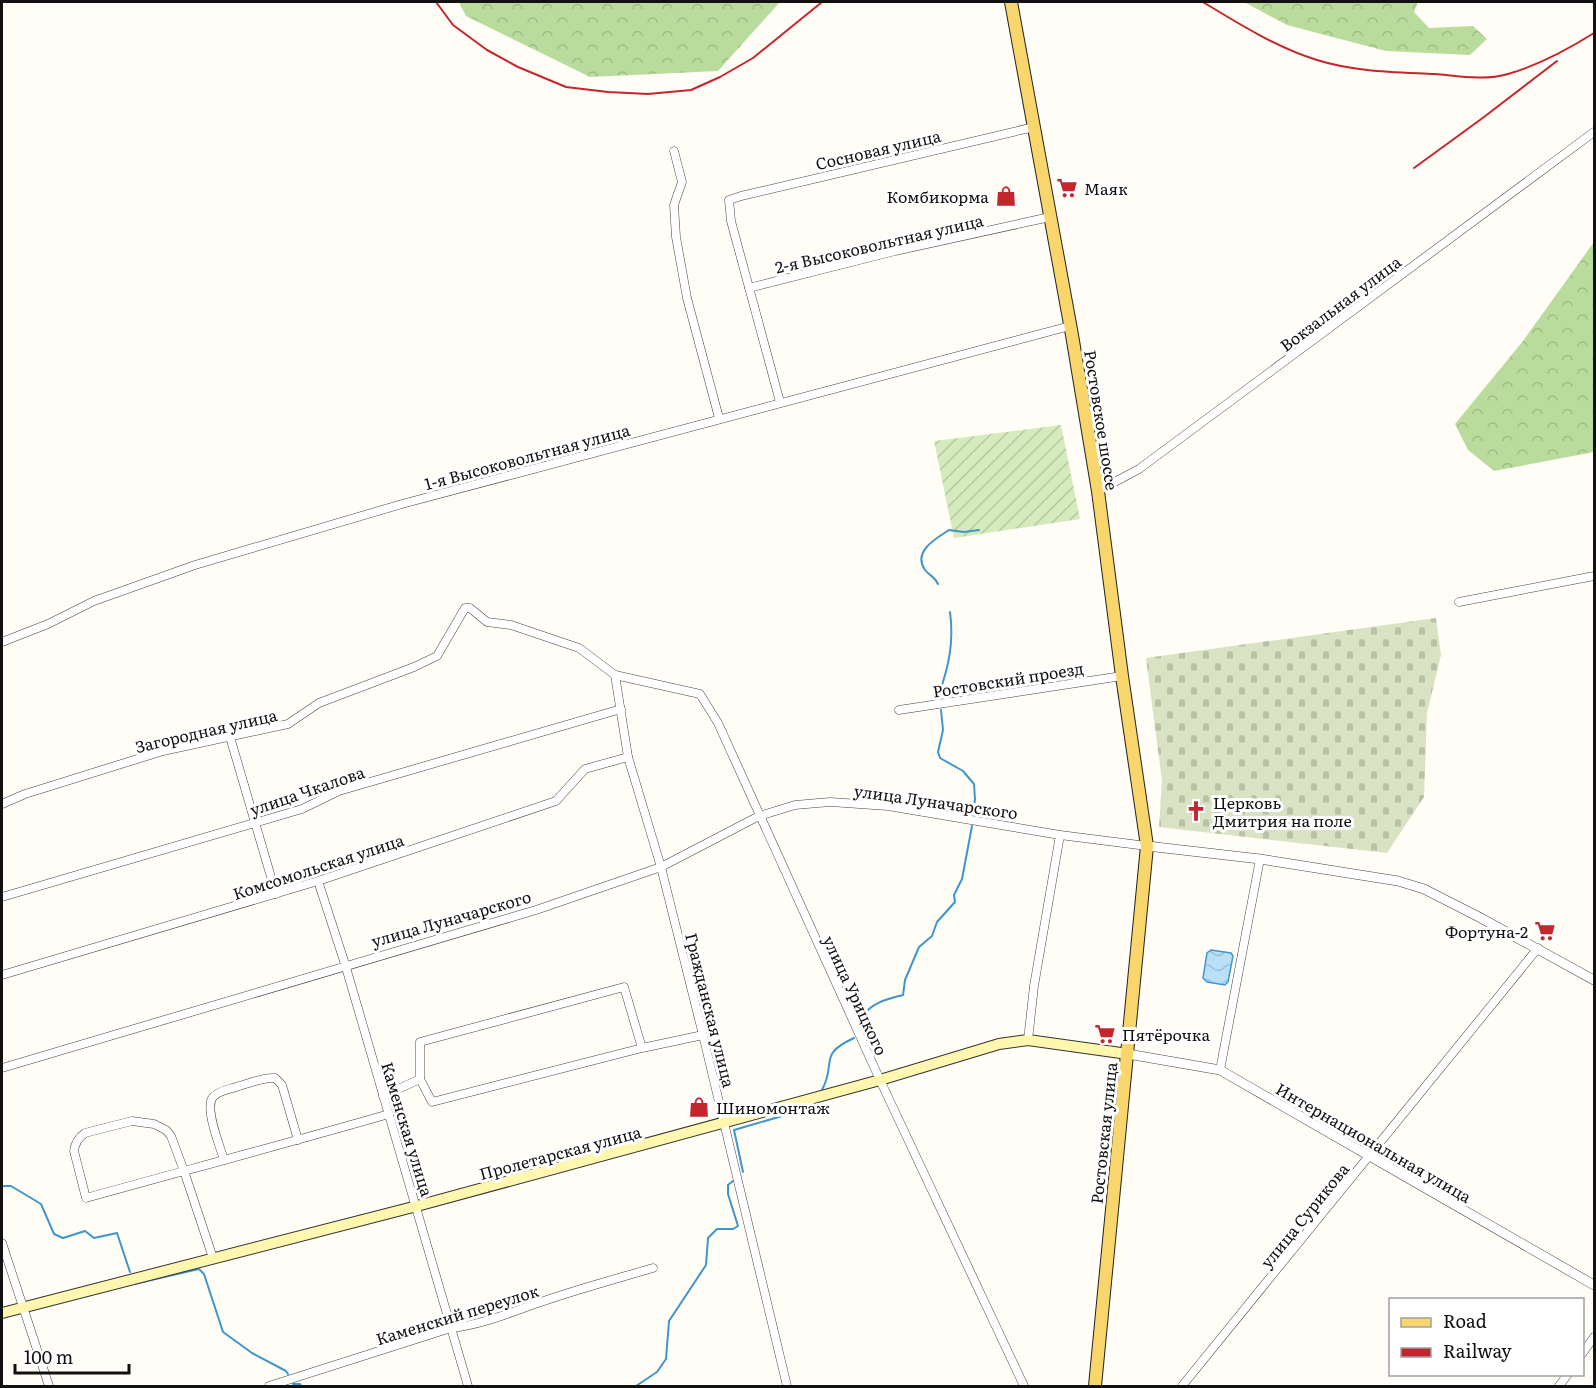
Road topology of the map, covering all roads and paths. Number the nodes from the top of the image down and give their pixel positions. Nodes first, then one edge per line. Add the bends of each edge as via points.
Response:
1 (1011, 2) edge
2 (1034, 127) junction
3 (1594, 132) edge
4 (674, 151) dead end
5 (1050, 216) junction
6 (749, 288) junction
7 (1070, 326) junction
8 (780, 402) junction
9 (719, 418) junction
10 (1098, 491) junction
11 (1594, 576) edge
12 (1459, 602) dead end
13 (2, 642) edge
14 (615, 675) junction
15 (1122, 676) junction
16 (621, 709) junction
17 (900, 710) dead end
18 (230, 737) junction
19 (628, 757) junction
20 (2, 804) edge
21 (759, 816) junction
22 (256, 823) junction
23 (1060, 835) junction
24 (1147, 846) junction
25 (1260, 859) junction
26 (661, 867) junction
27 (318, 881) junction
28 (276, 894) junction
29 (2, 897) edge
30 (1538, 948) junction
31 (345, 964) junction
32 (2, 975) edge
33 (1594, 980) edge
34 (703, 1035) junction
35 (1028, 1040) junction
36 (642, 1048) junction
37 (1128, 1054) junction
38 (2, 1068) edge
39 (1220, 1070) junction
40 (420, 1079) junction
41 (880, 1080) junction
42 (383, 1096) junction
43 (389, 1114) junction
44 (725, 1123) junction
45 (298, 1140) junction
46 (1369, 1157) junction
47 (224, 1160) junction
48 (184, 1171) junction
49 (417, 1206) junction
50 (2, 1243) edge
51 (213, 1258) junction
52 (653, 1268) dead end
53 (1594, 1285) edge
54 (22, 1308) junction
55 (2, 1313) edge
56 (451, 1328) junction
57 (1594, 1337) edge
58 (1584, 1351) edge
59 (49, 1386) edge
60 (269, 1386) edge
61 (468, 1386) edge
62 (787, 1386) edge
63 (1024, 1386) edge
64 (1095, 1386) edge
65 (1182, 1386) edge

1 - 2 main road, Ростовское шоссе
2 - 5 main road, Ростовское шоссе
2 - 6 street, Сосновая улица via 729,200
3 - 10 street, Вокзальная улица via 1139,469
4 - 9 street via 682,182 674,205 676,237 687,298
5 - 6 street, 2-я Высоковольтная улица
5 - 7 main road, Ростовское шоссе
6 - 8 street
7 - 8 street, 1-я Высоковольтная улица
7 - 10 main road, Ростовское шоссе
8 - 9 street, 1-я Высоковольтная улица
9 - 13 street, 1-я Высоковольтная улица via 195,565 94,601
10 - 15 main road, Ростовское шоссе
11 - 12 street
14 - 16 street, Гражданская улица
14 - 18 street, Загородная улица via 579,648 487,622 465,608 437,656 320,703 288,724
14 - 21 street, улица Урицкого via 700,694 718,723
15 - 17 street, Ростовский проезд
15 - 24 main road, Ростовское шоссе
16 - 19 street, Гражданская улица
16 - 22 street, улица Чкалова via 339,791 302,809
18 - 20 street, Загородная улица via 163,751
18 - 22 street
19 - 26 street, Гражданская улица
19 - 27 street, Комсомольская улица via 585,769 556,801
21 - 23 street, улица Луначарского via 795,805 830,802 888,806
21 - 26 street, улица Луначарского
21 - 41 street, улица Урицкого
22 - 28 street
22 - 29 street, улица Чкалова
23 - 24 street, улица Луначарского
23 - 35 street
24 - 25 street, улица Луначарского
24 - 37 main road, Ростовская улица
25 - 30 street, улица Луначарского via 1398,881 1424,889
25 - 39 street
26 - 31 street, улица Луначарского via 536,909
26 - 34 street, Гражданская улица
27 - 28 street, Комсомольская улица
27 - 31 street, Каменская улица
28 - 32 street, Комсомольская улица
30 - 33 street, улица Луначарского
30 - 46 street, улица Сурикова
31 - 38 street, улица Луначарского
31 - 42 street, Каменская улица
34 - 36 street
34 - 44 street, Гражданская улица
35 - 37 main road, Пролетарская улица
35 - 41 main road, Пролетарская улица via 999,1044
36 - 40 street via 432,1102
36 - 40 street via 624,987 420,1042
37 - 39 street, Интернациональная улица
37 - 64 main road, Ростовская улица
39 - 46 street, Интернациональная улица
40 - 42 street
41 - 44 main road, Пролетарская улица
41 - 63 street, улица Урицкого
42 - 43 street, Каменская улица
43 - 45 street
43 - 49 street, Каменская улица
44 - 49 main road, Пролетарская улица
44 - 62 street, Гражданская улица
45 - 47 street
45 - 47 street via 282,1084 275,1078 266,1078 218,1093 211,1101 210,1111
46 - 53 street, Интернациональная улица
46 - 65 street, улица Сурикова
47 - 48 street
48 - 48 street via 86,1198 74,1146 86,1133 132,1121 154,1124 171,1136
48 - 51 street
49 - 51 main road, Пролетарская улица
49 - 56 street, Каменская улица
50 - 54 street
51 - 54 main road, Пролетарская улица
52 - 56 street, Каменский переулок via 507,1315
54 - 55 main road, Пролетарская улица
54 - 59 street
56 - 60 street, Каменский переулок
56 - 61 street, Каменская улица
57 - 58 street

